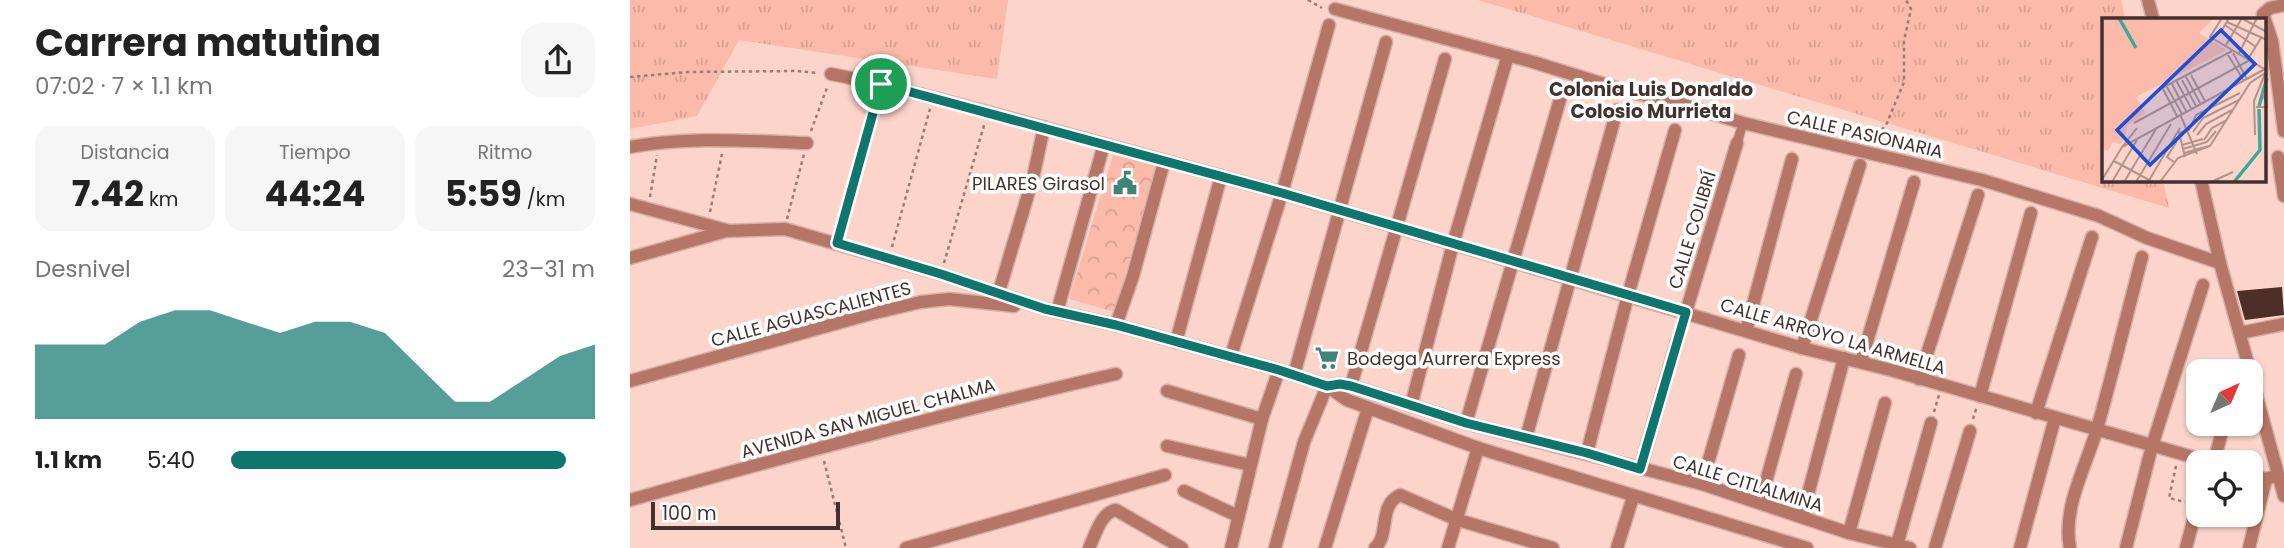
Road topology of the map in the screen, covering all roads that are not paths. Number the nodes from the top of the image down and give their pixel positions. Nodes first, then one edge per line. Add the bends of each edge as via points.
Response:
1 (2148, 0) edge
2 (2284, 5) edge
3 (2153, 18) edge
4 (2264, 18) edge
5 (2266, 25) edge
6 (1386, 42) dead end
7 (1508, 55) junction
8 (1446, 59) dead end
9 (831, 74) road end
10 (1561, 96) dead end
11 (1617, 110) dead end
12 (1743, 123) junction
13 (1044, 127) junction
14 (1675, 130) dead end
15 (2284, 131) edge
16 (807, 143) dead end
17 (1737, 143) joint
18 (1104, 144) junction
19 (630, 147) edge
20 (2281, 157) edge
21 (1792, 159) dead end
22 (1862, 159) junction
23 (1164, 162) junction
24 (1221, 176) junction
25 (1914, 182) dead end
26 (2201, 182) edge
27 (1282, 193) junction
28 (1978, 195) dead end
29 (2284, 196) edge
30 (630, 204) edge
31 (1340, 210) junction
32 (2031, 213) dead end
33 (1397, 228) junction
34 (726, 230) junction
35 (2092, 237) dead end
36 (1453, 244) junction
37 (2142, 257) dead end
38 (630, 258) edge
39 (1512, 260) junction
40 (2220, 263) junction
41 (1569, 279) junction
42 (2203, 285) dead end
43 (998, 295) junction
44 (1628, 295) junction
45 (1051, 310) junction
46 (1686, 312) junction
47 (2284, 324) edge
48 (1116, 325) junction
49 (1746, 331) junction
50 (2240, 333) junction
51 (1677, 341) dead end
52 (1176, 342) junction
53 (1802, 348) junction
54 (1739, 355) dead end
55 (1231, 356) junction
56 (1844, 358) junction
57 (2247, 359) edge
58 (1861, 362) junction
59 (1279, 370) junction
60 (1116, 374) dead end
61 (1796, 374) dead end
62 (1294, 375) junction
63 (1919, 379) junction
64 (630, 381) edge
65 (1327, 386) junction
66 (1351, 386) junction
67 (1167, 391) dead end
68 (1980, 396) junction
69 (1885, 403) dead end
70 (1411, 406) junction
71 (1368, 408) junction
72 (2263, 409) edge
73 (2036, 413) junction
74 (2056, 418) junction
75 (1262, 419) junction
76 (1466, 423) junction
77 (1931, 423) road end
78 (2096, 430) junction
79 (1970, 431) road end
80 (1526, 438) junction
81 (1167, 446) dead end
82 (2152, 446) junction
83 (1478, 448) junction
84 (1587, 453) junction
85 (2279, 454) edge
86 (2186, 455) edge
87 (1250, 465) junction
88 (1640, 469) junction
89 (1166, 475) dead end
90 (2263, 476) edge
91 (2273, 476) junction
92 (1702, 484) junction
93 (1184, 491) dead end
94 (2284, 496) edge
95 (1633, 497) junction
96 (630, 500) edge
97 (1760, 503) junction
98 (1238, 516) junction
99 (1802, 517) junction
100 (1458, 520) junction
101 (2192, 527) edge
102 (1849, 533) junction
103 (1793, 546) edge
104 (1903, 546) edge
105 (906, 548) edge
106 (1088, 548) edge
107 (1182, 548) edge
108 (1231, 548) edge
109 (1275, 548) edge
110 (1325, 548) edge
111 (1375, 548) edge
112 (1448, 548) edge
113 (1553, 548) edge
114 (1617, 548) edge
115 (1807, 548) edge
116 (1935, 548) edge
117 (2020, 548) edge
118 (2070, 548) edge
119 (2126, 548) edge
120 (2186, 548) edge
121 (2249, 548) edge

1 - 3 street
2 - 4 street via 2265,10
5 - 15 street via 2273,41
6 - 31 street
7 - 12 street, CALLE PASIONARIA
7 - 27 street, CALLE PASIONARIA via 1332,16
7 - 36 street
8 - 33 street
9 - 13 street, CALLE ARROYO LA ARMELLA
10 - 39 street
11 - 41 street
12 - 17 street, CALLE COLIBRÍ
12 - 22 street, CALLE PASIONARIA
13 - 18 street, CALLE ARROYO LA ARMELLA
13 - 43 street
14 - 44 street
16 - 19 street via 660,141
17 - 46 street, CALLE COLIBRÍ
18 - 23 street, CALLE ARROYO LA ARMELLA
18 - 45 street
20 - 29 street
21 - 49 street
22 - 40 street, CALLE PASIONARIA via 2026,192
22 - 53 street
23 - 24 street, CALLE ARROYO LA ARMELLA
23 - 48 street
24 - 27 street, CALLE ARROYO LA ARMELLA
24 - 52 street
25 - 58 street
26 - 40 street
27 - 31 street, CALLE ARROYO LA ARMELLA
27 - 55 street
28 - 63 street
30 - 34 street
31 - 33 street, CALLE ARROYO LA ARMELLA
31 - 62 street
32 - 68 street
33 - 36 street, CALLE ARROYO LA ARMELLA
33 - 66 street
34 - 38 street
34 - 43 street, CALLE CITLALMINA via 785,229
35 - 73 street
36 - 39 street, CALLE ARROYO LA ARMELLA
36 - 70 street
37 - 78 street
39 - 41 street, CALLE ARROYO LA ARMELLA
39 - 76 street
40 - 50 street
41 - 44 street, CALLE ARROYO LA ARMELLA
41 - 80 street
42 - 82 street
43 - 45 street, CALLE CITLALMINA
44 - 46 street, CALLE ARROYO LA ARMELLA
44 - 84 street
45 - 48 street, CALLE CITLALMINA
45 - 64 street, CALLE AGUASCALIENTES via 949,299 921,302
46 - 49 street, CALLE ARROYO LA ARMELLA
47 - 50 street
48 - 52 street, CALLE CITLALMINA
49 - 53 street, CALLE ARROYO LA ARMELLA
50 - 57 street
51 - 88 street
52 - 55 street, CALLE CITLALMINA
53 - 56 street, CALLE ARROYO LA ARMELLA
54 - 92 street
55 - 59 street, CALLE CITLALMINA
56 - 58 street, CALLE ARROYO LA ARMELLA
56 - 99 street
58 - 63 street, CALLE ARROYO LA ARMELLA
59 - 62 street, CALLE CITLALMINA
59 - 75 street
60 - 96 street, AVENIDA SAN MIGUEL CHALMA
61 - 97 street
62 - 65 street, CALLE CITLALMINA
63 - 68 street, CALLE ARROYO LA ARMELLA
65 - 66 street, CALLE CITLALMINA
65 - 71 street
65 - 109 street via 1304,442
66 - 70 street, CALLE CITLALMINA
67 - 75 street
68 - 73 street, CALLE ARROYO LA ARMELLA
69 - 102 street
70 - 76 street, CALLE CITLALMINA
71 - 83 street
71 - 110 street
72 - 85 street
73 - 74 street, CALLE ARROYO LA ARMELLA
74 - 78 street, CALLE ARROYO LA ARMELLA
74 - 117 street
75 - 87 street
76 - 80 street, CALLE CITLALMINA
77 - 104 street
78 - 82 street, CALLE ARROYO LA ARMELLA
78 - 118 street via 2068,517
79 - 116 street
80 - 84 street, CALLE CITLALMINA
81 - 87 street
82 - 86 street, CALLE ARROYO LA ARMELLA
82 - 119 street
83 - 95 street
83 - 100 street
84 - 88 street, CALLE CITLALMINA
85 - 91 street
87 - 98 street
88 - 92 street, CALLE CITLALMINA
89 - 105 street
90 - 91 street
91 - 94 street
91 - 121 street
92 - 97 street, CALLE CITLALMINA
93 - 98 street
95 - 103 street
95 - 114 street
97 - 99 street, CALLE CITLALMINA
98 - 108 street
99 - 102 street, CALLE CITLALMINA
100 - 111 street via 1400,495 1387,511
100 - 112 street
100 - 113 street
101 - 120 street
102 - 104 street, CALLE CITLALMINA
103 - 115 street
106 - 107 street via 1110,510

